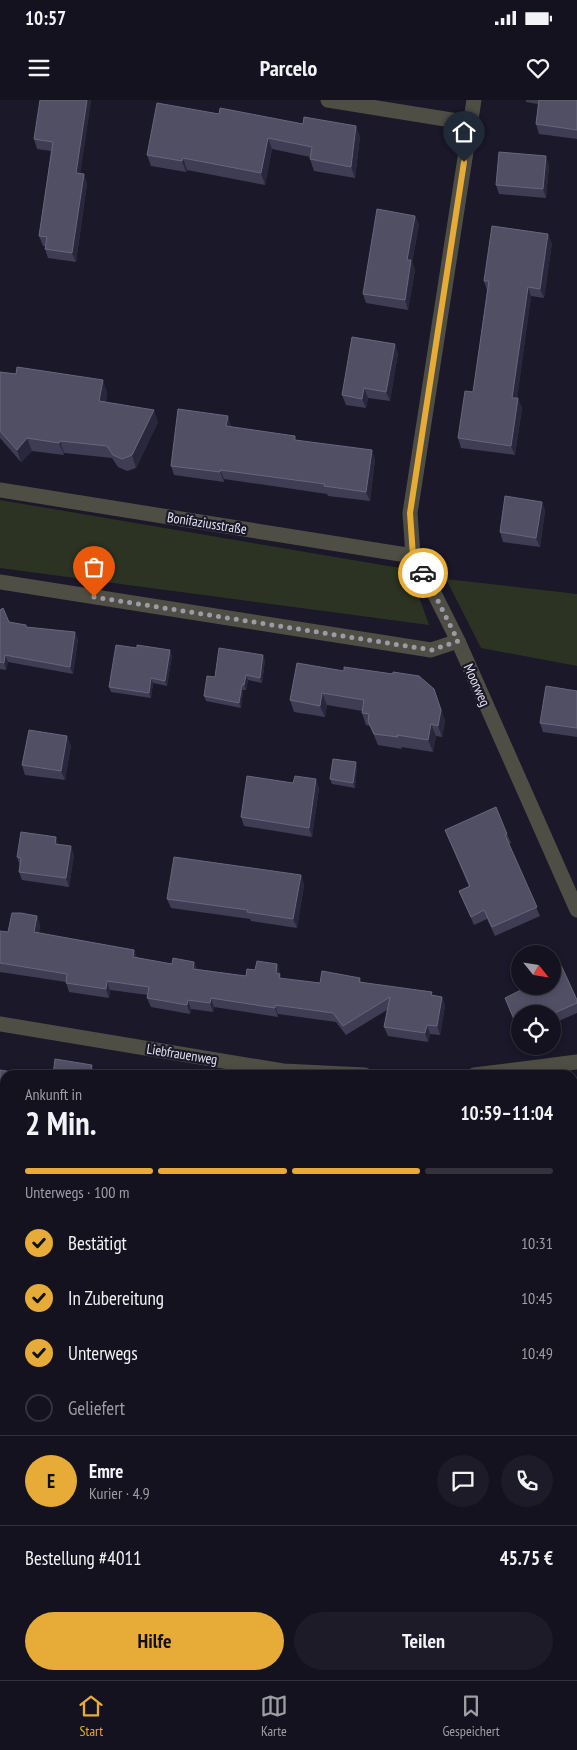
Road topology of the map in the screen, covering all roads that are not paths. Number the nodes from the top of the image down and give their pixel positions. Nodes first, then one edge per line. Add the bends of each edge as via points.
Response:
1 (328, 100) edge
2 (474, 100) edge
3 (470, 123) junction
4 (0, 490) edge
5 (413, 556) junction
6 (0, 582) edge
7 (458, 641) junction
8 (577, 910) edge
9 (0, 1024) edge
10 (577, 1062) edge
11 (277, 1070) edge
12 (514, 1070) edge

1 - 3 street
2 - 3 street, Moorweg
3 - 5 street, Moorweg via 410,513
4 - 5 street, Bonifaziusstraße
5 - 7 street, Moorweg
6 - 7 street via 432,650
7 - 8 street, Moorweg
9 - 11 street, Liebfrauenweg
10 - 12 street

